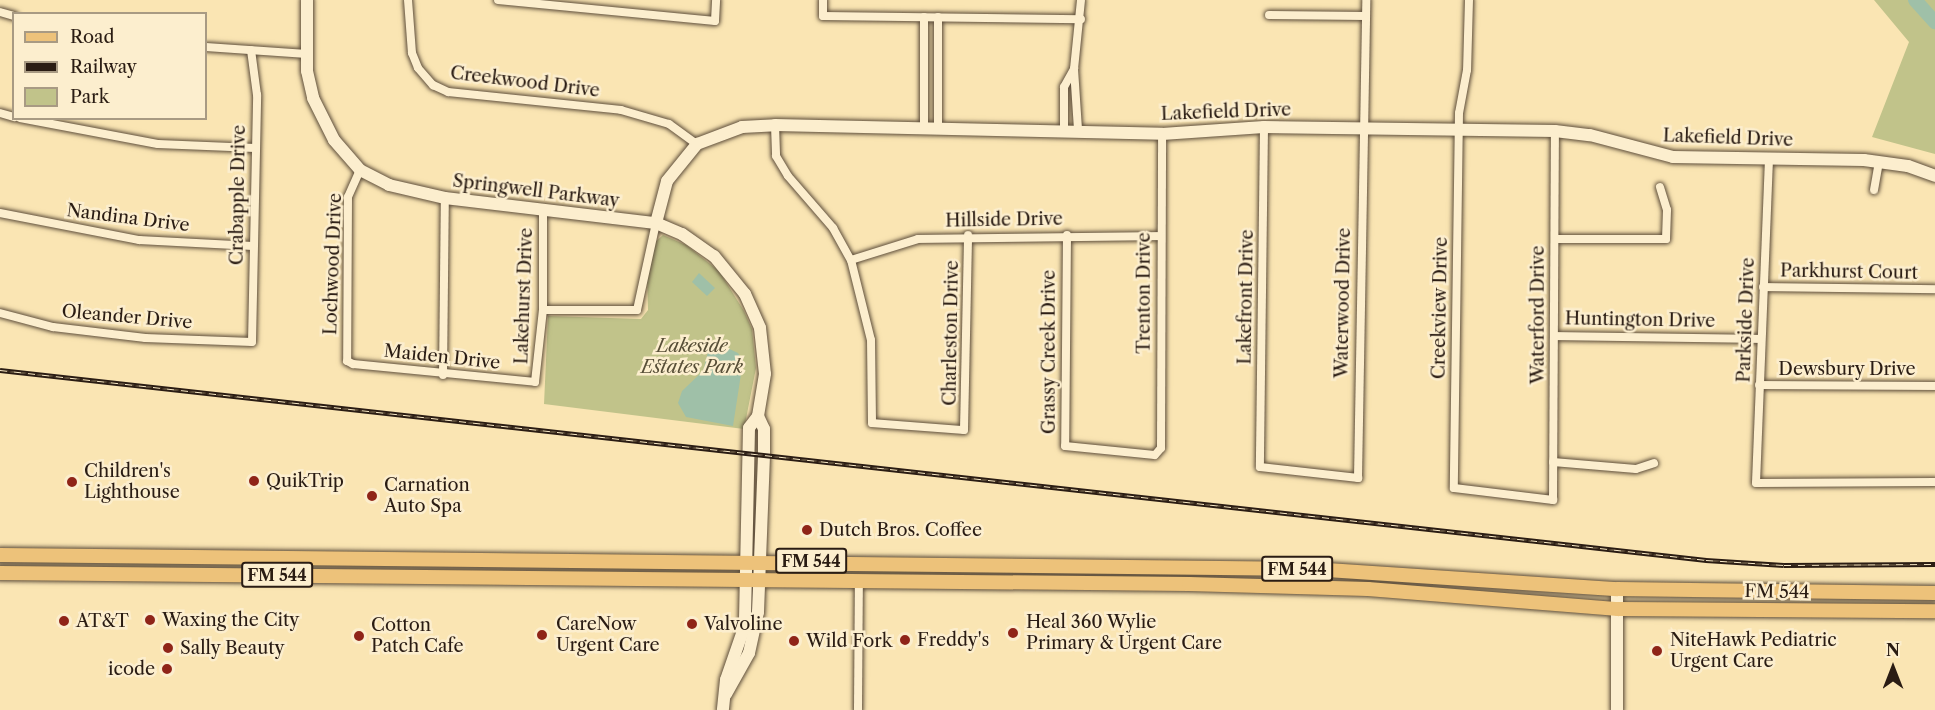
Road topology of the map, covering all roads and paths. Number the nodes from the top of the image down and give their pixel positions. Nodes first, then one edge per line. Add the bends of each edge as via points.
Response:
1 (307, 0) edge
2 (408, 0) edge
3 (498, 0) edge
4 (716, 0) edge
5 (823, 0) edge
6 (1081, 0) edge
7 (1366, 0) edge
8 (1469, 0) edge
9 (1269, 15) dead end
10 (924, 16) junction
11 (1366, 16) junction
12 (938, 17) junction
13 (1081, 20) junction
14 (207, 47) edge
15 (251, 50) junction
16 (307, 54) junction
17 (1074, 69) junction
18 (31, 120) edge
19 (775, 125) junction
20 (1264, 127) junction
21 (924, 128) junction
22 (938, 128) junction
23 (1361, 128) junction
24 (1459, 129) junction
25 (1064, 130) junction
26 (1078, 130) junction
27 (1555, 131) junction
28 (1162, 134) junction
29 (697, 144) junction
30 (255, 148) junction
31 (1769, 159) junction
32 (1879, 162) junction
33 (360, 170) junction
34 (1935, 176) edge
35 (1660, 187) dead end
36 (1874, 190) dead end
37 (445, 198) junction
38 (543, 210) junction
39 (0, 213) edge
40 (656, 223) junction
41 (968, 235) junction
42 (1067, 235) junction
43 (1161, 236) junction
44 (1555, 239) junction
45 (253, 246) junction
46 (851, 260) junction
47 (1763, 287) junction
48 (1935, 289) edge
49 (543, 310) junction
50 (0, 313) edge
51 (1555, 336) junction
52 (1761, 339) junction
53 (252, 342) joint
54 (347, 361) joint
55 (443, 375) junction
56 (536, 382) joint
57 (1760, 385) junction
58 (1935, 386) edge
59 (758, 416) junction
60 (1158, 453) joint
61 (1553, 462) junction
62 (1654, 463) dead end
63 (748, 476) junction
64 (763, 476) junction
65 (1358, 478) joint
66 (1935, 482) edge
67 (1553, 500) joint
68 (0, 555) edge
69 (26, 555) junction
70 (214, 557) junction
71 (402, 558) junction
72 (576, 559) junction
73 (754, 561) junction
74 (959, 563) junction
75 (1163, 566) junction
76 (0, 573) edge
77 (26, 573) junction
78 (213, 574) junction
79 (402, 577) junction
80 (577, 578) junction
81 (754, 578) junction
82 (860, 581) junction
83 (959, 582) junction
84 (1099, 583) junction
85 (1529, 585) junction
86 (1617, 589) junction
87 (1808, 591) junction
88 (1935, 593) edge
89 (1469, 597) junction
90 (1618, 609) junction
91 (1808, 610) junction
92 (1935, 611) edge
93 (723, 710) edge
94 (858, 710) edge
95 (1617, 710) edge

1 - 16 street, Springwell Parkway
2 - 29 street, Creekwood Drive via 412,53 433,85 448,92 621,111 669,123
3 - 4 street via 715,21
5 - 10 street via 823,16
6 - 13 street
7 - 11 street, Waterwood Drive
8 - 24 street, Creekview Drive via 1467,70
9 - 11 street
10 - 12 street
10 - 21 street
11 - 23 street, Waterwood Drive
12 - 13 street
12 - 22 street
13 - 17 street
14 - 15 street
15 - 16 street
15 - 30 street, Crabapple Drive via 257,95
16 - 33 street, Springwell Parkway via 307,71 321,118
17 - 25 street via 1064,87
17 - 26 street
18 - 30 street via 158,144
19 - 21 street, Lakefield Drive
19 - 29 street, Lakefield Drive via 742,127
19 - 46 street via 776,156 788,176 833,228
20 - 23 street, Lakefield Drive
20 - 28 street, Lakefield Drive
20 - 65 street, Lakefront Drive via 1260,466
21 - 22 street, Lakefield Drive
22 - 25 street, Lakefield Drive
23 - 24 street, Lakefield Drive
23 - 65 street, Waterwood Drive
24 - 27 street, Lakefield Drive
24 - 67 street, Creekview Drive via 1454,488
25 - 26 street, Lakefield Drive
26 - 28 street, Lakefield Drive
27 - 31 street, Lakefield Drive via 1590,135 1673,157
27 - 44 street, Waterford Drive
28 - 43 street, Trenton Drive
29 - 40 street via 667,181
30 - 45 street, Crabapple Drive
31 - 32 street, Lakefield Drive
31 - 47 street, Parkside Drive
32 - 34 street, Lakefield Drive
32 - 36 street
33 - 37 street, Springwell Parkway via 389,185
33 - 54 street, Lochwood Drive via 348,197
35 - 44 street via 1667,210 1666,239
37 - 38 street, Springwell Parkway
37 - 55 street
38 - 40 street, Springwell Parkway
38 - 49 street, Lakehurst Drive
39 - 45 street, Nandina Drive via 139,240
40 - 49 street via 636,310
40 - 59 street, Springwell Parkway via 682,234 714,256 745,294 764,350
41 - 42 street, Hillside Drive
41 - 46 street, Hillside Drive via 918,239
41 - 46 street, Charleston Drive via 964,430 872,423 871,340
42 - 43 street, Hillside Drive
42 - 60 street, Grassy Creek Drive via 1065,446
43 - 60 street, Trenton Drive
44 - 51 street, Waterford Drive
45 - 53 street, Crabapple Drive
47 - 48 street, Parkhurst Court
47 - 52 street, Parkside Drive
49 - 56 street, Lakehurst Drive
50 - 53 street, Oleander Drive via 53,327 146,338
51 - 52 street, Huntington Drive
51 - 61 street, Waterford Drive
52 - 57 street, Parkside Drive
54 - 55 street, Maiden Drive
55 - 56 street, Maiden Drive
57 - 58 street, Dewsbury Drive
57 - 66 street, Parkside Drive via 1756,483
59 - 63 street, Springwell Parkway via 749,428
59 - 64 street, Springwell Parkway via 764,429
61 - 62 street via 1636,469
61 - 67 street, Waterford Drive
63 - 64 street
63 - 73 street, Springwell Parkway
64 - 73 street, Springwell Parkway
68 - 69 main road, FM 544 / FM 544
69 - 70 main road, FM 544 / FM 544
69 - 77 main road
70 - 71 main road, FM 544 / FM 544
70 - 78 main road
71 - 72 main road, FM 544 / FM 544
71 - 79 main road
72 - 73 main road, FM 544 / FM 544
72 - 80 main road
73 - 74 main road, FM 544 / FM 544
73 - 81 street, Springwell Parkway
74 - 75 main road, FM 544 / FM 544
74 - 83 main road
75 - 84 main road via 1148,573 1107,575
75 - 85 main road, FM 544 / FM 544 via 1312,569
76 - 77 main road, FM 544 / FM 544
77 - 78 main road, FM 544 / FM 544
78 - 79 main road, FM 544 / FM 544
79 - 80 main road, FM 544 / FM 544
80 - 81 main road, FM 544 / FM 544
81 - 82 main road, FM 544 / FM 544
81 - 93 street, Springwell Parkway via 755,634 726,694
82 - 83 main road, FM 544 / FM 544
82 - 94 street
83 - 84 main road, FM 544 / FM 544
84 - 89 main road, FM 544 / FM 544 via 1358,589
85 - 86 main road, FM 544 / FM 544
85 - 89 main road via 1514,589 1482,587 1474,589
86 - 87 main road, FM 544 / FM 544
86 - 90 street
87 - 88 main road, FM 544 / FM 544
87 - 91 main road
89 - 90 main road, FM 544 / FM 544
90 - 91 main road, FM 544 / FM 544
90 - 95 street
91 - 92 main road, FM 544 / FM 544

